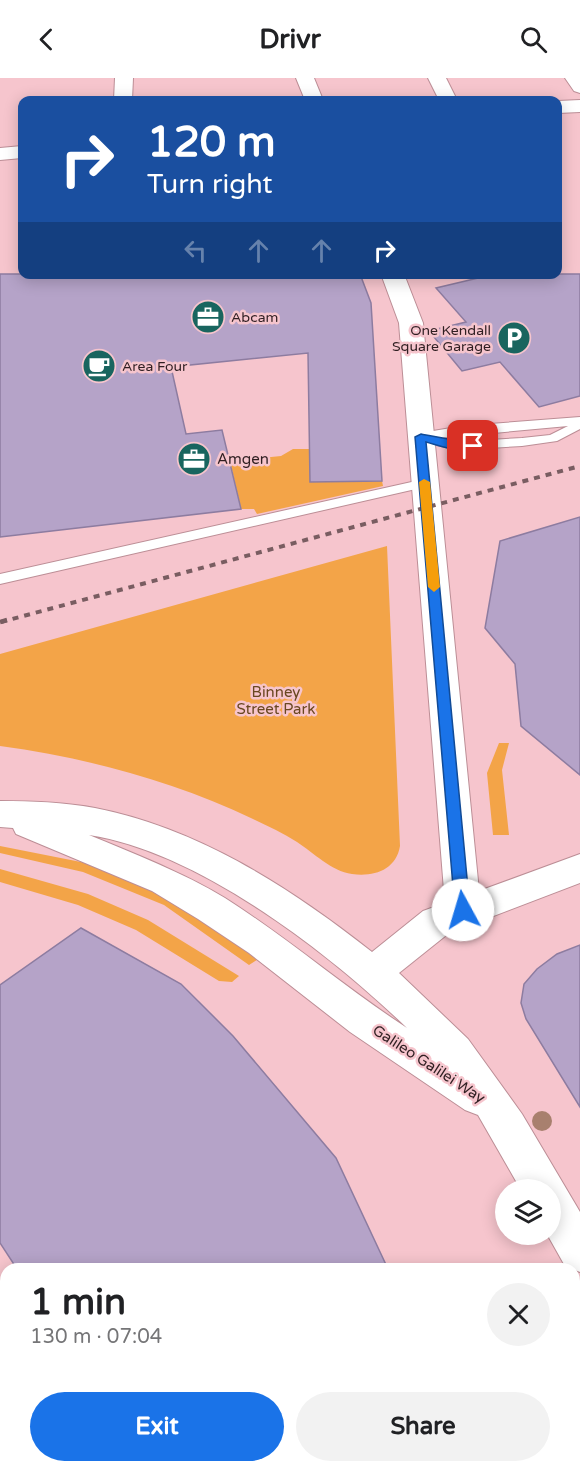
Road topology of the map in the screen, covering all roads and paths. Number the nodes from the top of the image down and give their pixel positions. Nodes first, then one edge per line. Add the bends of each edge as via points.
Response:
1 (124, 78) edge
2 (304, 78) edge
3 (437, 78) edge
4 (574, 78) edge
5 (580, 87) edge
6 (123, 96) edge
7 (312, 96) edge
8 (446, 96) edge
9 (580, 106) edge
10 (562, 107) edge
11 (18, 152) edge
12 (0, 154) edge
13 (394, 279) edge
14 (580, 423) edge
15 (421, 437) junction
16 (424, 483) junction
17 (0, 579) edge
18 (0, 815) edge
19 (580, 868) edge
20 (463, 910) junction
21 (372, 973) junction
22 (496, 1108) junction
23 (538, 1179) edge
24 (561, 1219) edge
25 (580, 1251) edge

1 - 6 street
2 - 7 street
3 - 8 street
4 - 5 street
9 - 10 main road
11 - 12 main road
13 - 15 main road via 411,323
14 - 15 lane via 463,430
14 - 15 lane via 553,438 522,442 457,446
15 - 16 main road
16 - 17 lane
16 - 20 main road
18 - 21 main road, Galileo Galilei Way via 82,818 163,841 259,891
18 - 22 main road, Galileo Galilei Way via 81,844 187,894 262,942 363,1020
19 - 20 main road
20 - 21 main road via 436,922
21 - 22 main road, Galileo Galilei Way via 434,1029
22 - 23 main road
24 - 25 main road

